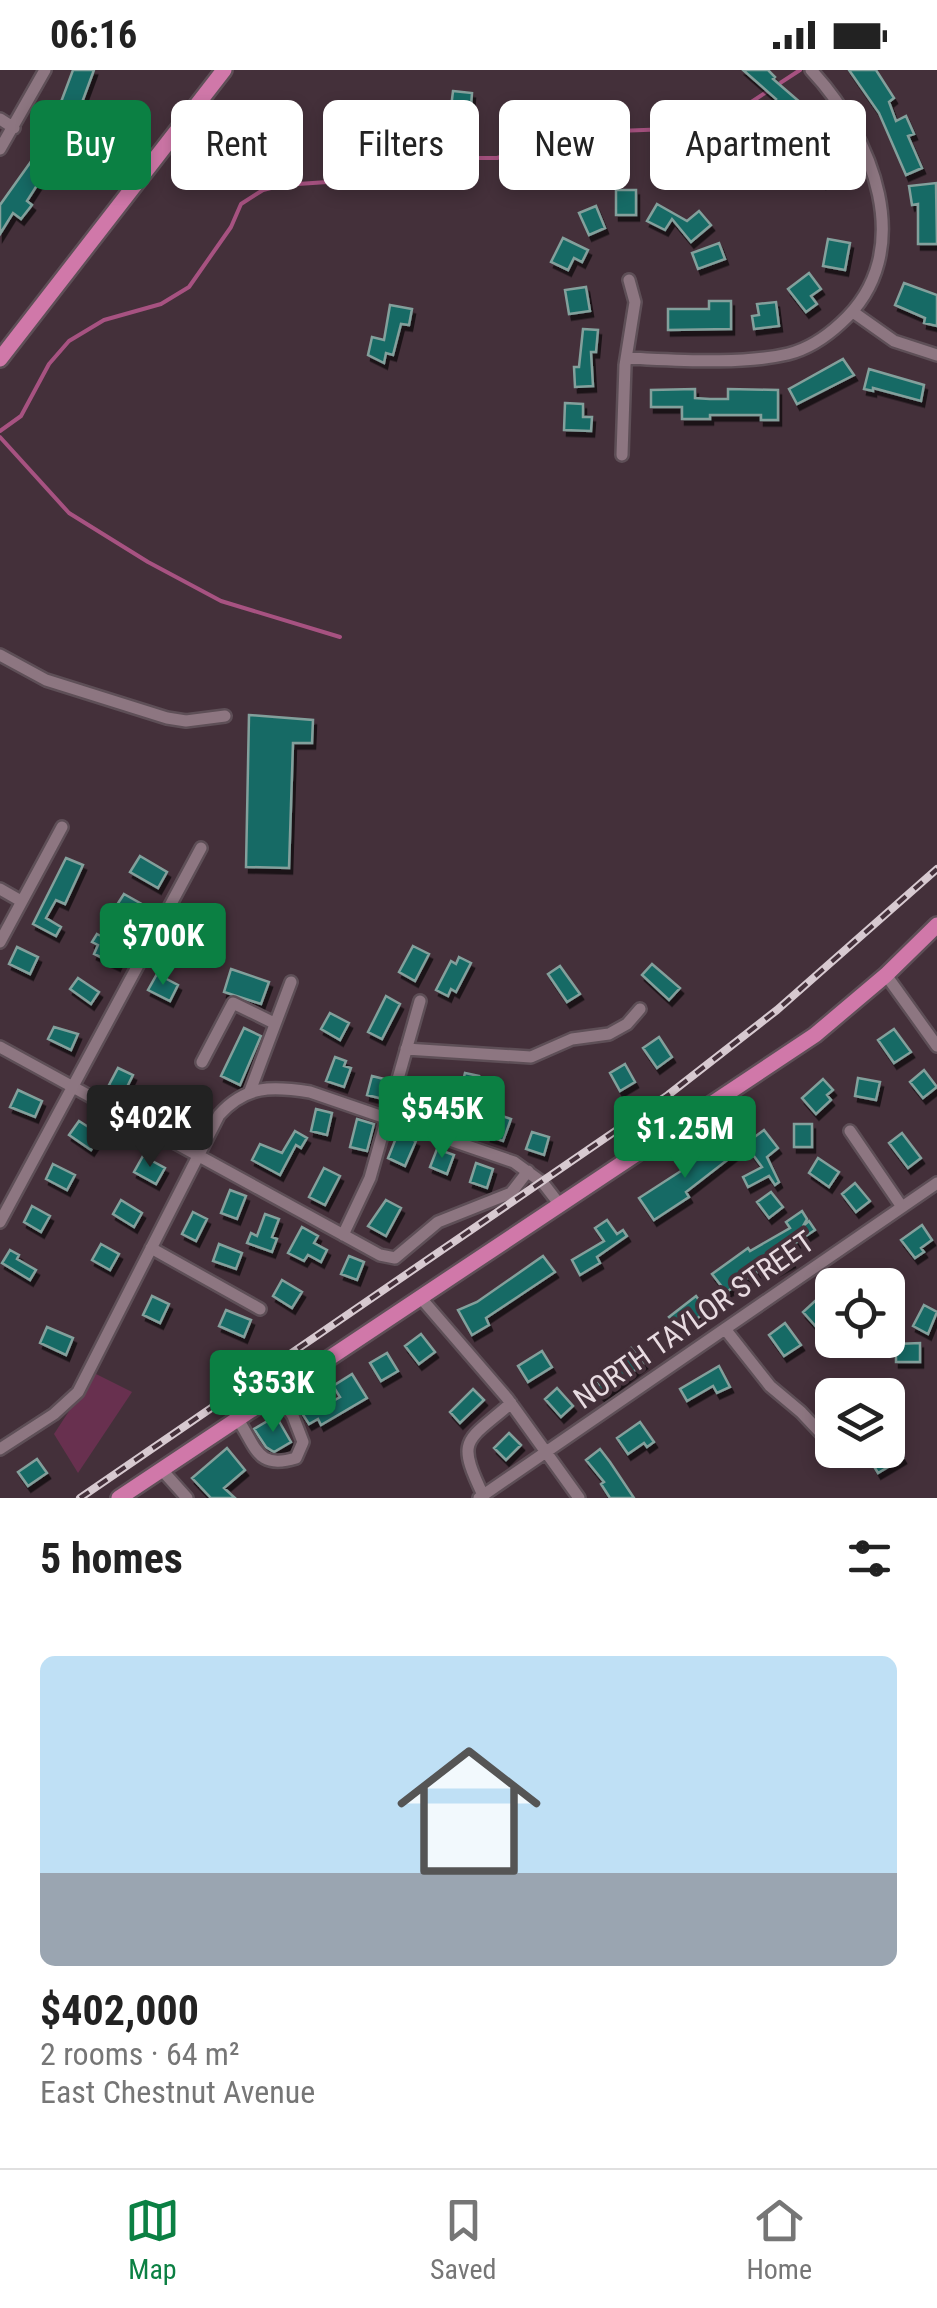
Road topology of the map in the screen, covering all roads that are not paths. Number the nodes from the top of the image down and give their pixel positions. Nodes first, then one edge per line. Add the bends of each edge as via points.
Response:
1 (45, 70) edge
2 (224, 70) edge
3 (811, 70) edge
4 (0, 119) edge
5 (14, 128) junction
6 (0, 149) edge
7 (629, 280) dead end
8 (852, 312) junction
9 (937, 355) edge
10 (627, 358) junction
11 (0, 359) edge
12 (622, 455) dead end
13 (0, 656) edge
14 (226, 716) dead end
15 (62, 827) dead end
16 (201, 848) dead end
17 (0, 889) edge
18 (22, 901) junction
19 (937, 925) edge
20 (0, 942) edge
21 (886, 975) junction
22 (291, 982) dead end
23 (420, 1001) dead end
24 (640, 1009) dead end
25 (274, 1023) junction
26 (937, 1046) edge
27 (0, 1047) edge
28 (406, 1049) junction
29 (202, 1062) dead end
30 (73, 1087) junction
31 (250, 1091) junction
32 (389, 1117) junction
33 (850, 1130) dead end
34 (198, 1155) junction
35 (528, 1170) junction
36 (937, 1184) edge
37 (560, 1205) junction
38 (902, 1206) junction
39 (0, 1222) edge
40 (343, 1234) junction
41 (151, 1248) junction
42 (420, 1297) junction
43 (260, 1309) dead end
44 (725, 1329) junction
45 (276, 1392) junction
46 (511, 1404) junction
47 (238, 1418) junction
48 (815, 1427) edge
49 (0, 1449) edge
50 (547, 1452) junction
51 (161, 1469) junction
52 (481, 1497) edge
53 (119, 1498) edge
54 (186, 1498) edge
55 (578, 1498) edge

1 - 5 street
2 - 11 main road
3 - 8 street via 855,130 880,200 879,259
4 - 5 street
5 - 6 street
7 - 10 street via 635,302
8 - 9 street via 894,340
8 - 10 street via 824,337 789,354
10 - 12 street
13 - 14 street via 46,680 167,718
15 - 18 street
16 - 30 street
17 - 18 street
18 - 20 street
19 - 21 main road
21 - 26 street
21 - 37 main road via 816,1035
22 - 25 street
23 - 28 street
24 - 28 street via 609,1034 572,1039 531,1058
25 - 29 street via 233,1003
25 - 31 street
27 - 30 street
28 - 32 street
30 - 34 street
30 - 39 street
31 - 32 street via 310,1092
31 - 34 street via 219,1115
32 - 35 street
32 - 40 street
33 - 38 street
34 - 40 street
34 - 41 street
35 - 37 street
35 - 40 street via 512,1194 438,1222 395,1258
36 - 38 street, NORTH TAYLOR STREET
37 - 42 main road
38 - 44 street, NORTH TAYLOR STREET
41 - 43 street
41 - 49 street via 78,1392
42 - 45 main road
42 - 46 street
44 - 48 street via 770,1386
44 - 50 street, NORTH TAYLOR STREET
45 - 47 main road
45 - 47 street via 303,1442 296,1458 266,1461
46 - 50 street
46 - 52 street via 466,1446
47 - 51 main road
50 - 52 street, NORTH TAYLOR STREET
50 - 55 street
51 - 53 main road
51 - 54 street

